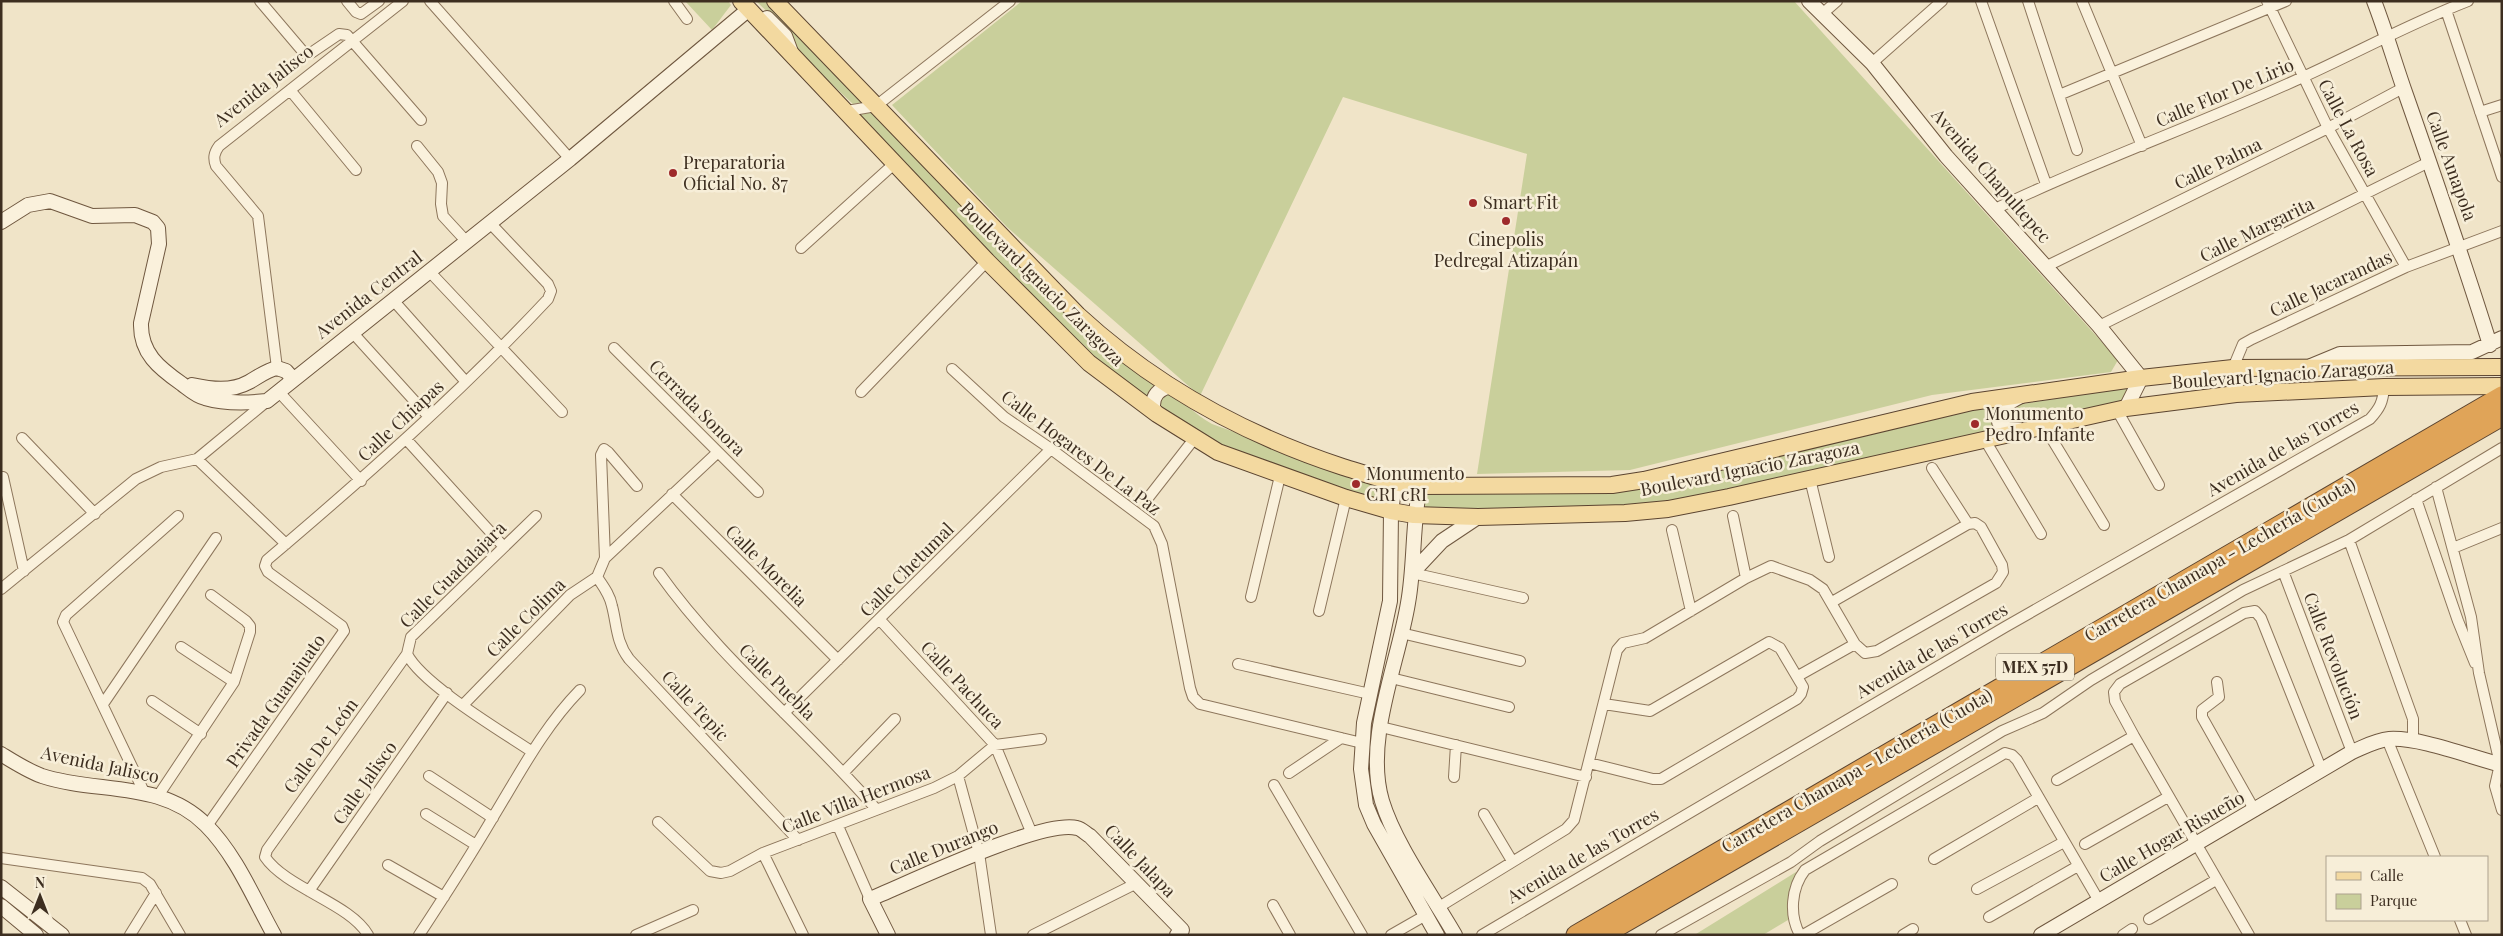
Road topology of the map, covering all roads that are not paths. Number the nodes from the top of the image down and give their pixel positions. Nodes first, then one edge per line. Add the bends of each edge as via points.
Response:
1 (260, 1) edge
2 (347, 1) edge
3 (379, 1) edge
4 (403, 1) edge
5 (430, 1) edge
6 (674, 1) edge
7 (775, 1) edge
8 (1010, 1) edge
9 (1809, 1) edge
10 (1837, 1) edge
11 (1942, 1) edge
12 (1981, 1) edge
13 (2028, 1) edge
14 (2286, 1) edge
15 (2374, 1) edge
16 (2468, 1) edge
17 (2084, 2) edge
18 (747, 4) edge
19 (2269, 5) edge
20 (2451, 6) edge
21 (1822, 15) junction
22 (687, 19) dead end
23 (2388, 36) junction
24 (352, 40) junction
25 (1872, 63) junction
26 (2111, 74) junction
27 (2303, 77) junction
28 (2403, 88) junction
29 (290, 90) junction
30 (2059, 94) junction
31 (2502, 104) edge
32 (876, 106) junction
33 (847, 111) junction
34 (2480, 112) junction
35 (421, 120) dead end
36 (2328, 128) junction
37 (417, 146) dead end
38 (2142, 146) junction
39 (2077, 150) dead end
40 (570, 159) junction
41 (2430, 162) junction
42 (895, 163) junction
43 (356, 170) dead end
44 (2502, 177) edge
45 (2046, 184) junction
46 (2366, 194) junction
47 (1993, 210) junction
48 (1, 222) edge
49 (490, 222) junction
50 (2502, 231) edge
51 (466, 241) junction
52 (2460, 246) junction
53 (801, 248) dead end
54 (987, 261) junction
55 (2045, 267) junction
56 (2406, 267) junction
57 (429, 271) junction
58 (393, 300) junction
59 (2099, 326) junction
60 (352, 332) junction
61 (2496, 342) edge
62 (502, 348) junction
63 (614, 348) dead end
64 (2311, 366) junction
65 (2502, 367) edge
66 (277, 368) junction
67 (2234, 368) junction
68 (952, 369) dead end
69 (2141, 378) junction
70 (293, 379) junction
71 (466, 382) junction
72 (183, 385) junction
73 (1171, 386) junction
74 (2384, 387) junction
75 (278, 392) junction
76 (861, 392) dead end
77 (2024, 394) junction
78 (2500, 399) edge
79 (267, 401) junction
80 (2122, 409) junction
81 (562, 412) dead end
82 (1157, 414) junction
83 (429, 417) junction
84 (2037, 428) junction
85 (22, 438) dead end
86 (406, 439) junction
87 (1194, 439) junction
88 (1985, 440) junction
89 (2502, 448) edge
90 (1051, 449) junction
91 (718, 452) junction
92 (197, 459) junction
93 (1932, 468) dead end
94 (1280, 476) junction
95 (3, 477) dead end
96 (1810, 479) junction
97 (360, 481) junction
98 (1394, 484) junction
99 (2159, 485) dead end
100 (637, 486) dead end
101 (1420, 486) junction
102 (2436, 487) junction
103 (758, 492) dead end
104 (672, 494) junction
105 (1148, 498) dead end
106 (1346, 498) junction
107 (2416, 500) junction
108 (1391, 511) junction
109 (94, 514) junction
110 (1414, 515) junction
111 (178, 516) dead end
112 (536, 516) dead end
113 (1733, 516) dead end
114 (1478, 517) junction
115 (1968, 524) junction
116 (2104, 525) dead end
117 (2502, 528) edge
118 (1672, 530) dead end
119 (2041, 534) dead end
120 (216, 538) dead end
121 (2349, 540) junction
122 (286, 544) junction
123 (504, 547) junction
124 (2453, 548) junction
125 (1829, 557) dead end
126 (605, 558) junction
127 (265, 566) joint
128 (24, 571) junction
129 (2283, 571) junction
130 (658, 573) dead end
131 (1412, 574) junction
132 (597, 577) junction
133 (1746, 578) junction
134 (1, 589) edge
135 (211, 595) dead end
136 (1251, 597) dead end
137 (1523, 598) dead end
138 (1832, 602) junction
139 (1320, 611) dead end
140 (1690, 611) junction
141 (880, 620) junction
142 (1402, 633) junction
143 (1855, 644) junction
144 (181, 647) dead end
145 (407, 654) junction
146 (838, 660) junction
147 (1520, 661) dead end
148 (1238, 664) dead end
149 (2480, 673) junction
150 (1798, 676) junction
151 (1391, 678) junction
152 (234, 682) junction
153 (2217, 682) dead end
154 (580, 690) dead end
155 (447, 693) junction
156 (1370, 694) junction
157 (152, 701) dead end
158 (103, 704) junction
159 (1604, 704) junction
160 (463, 705) junction
161 (1509, 707) dead end
162 (784, 713) junction
163 (895, 719) dead end
164 (1381, 727) junction
165 (201, 734) junction
166 (2134, 736) junction
167 (1041, 738) dead end
168 (1341, 738) junction
169 (2387, 739) junction
170 (2413, 741) junction
171 (1362, 743) junction
172 (995, 745) junction
173 (1456, 745) junction
174 (531, 751) junction
175 (2352, 752) junction
176 (1, 754) edge
177 (1589, 763) junction
178 (2501, 765) edge
179 (2322, 770) junction
180 (844, 772) junction
181 (1289, 774) dead end
182 (429, 776) dead end
183 (958, 776) junction
184 (1454, 777) dead end
185 (1586, 777) junction
186 (2057, 780) dead end
187 (1274, 785) dead end
188 (144, 792) junction
189 (158, 796) junction
190 (2168, 797) junction
191 (2038, 798) junction
192 (876, 809) junction
193 (2502, 810) edge
194 (2255, 811) junction
195 (426, 814) dead end
196 (1484, 814) dead end
197 (493, 818) junction
198 (658, 822) dead end
199 (207, 826) junction
200 (838, 826) junction
201 (1032, 834) junction
202 (798, 840) junction
203 (2064, 842) junction
204 (2085, 844) dead end
205 (476, 845) junction
206 (2196, 846) junction
207 (979, 853) junction
208 (763, 854) junction
209 (2435, 856) edge
210 (1, 858) edge
211 (1934, 859) dead end
212 (1512, 861) junction
213 (388, 865) dead end
214 (2078, 866) junction
215 (1420, 878) junction
216 (2216, 880) junction
217 (1135, 884) junction
218 (1892, 884) dead end
219 (1408, 885) junction
220 (1, 887) edge
221 (1977, 889) dead end
222 (309, 891) junction
223 (156, 893) junction
224 (444, 897) junction
225 (870, 899) junction
226 (2099, 901) junction
227 (1273, 904) dead end
228 (1, 906) edge
229 (1439, 907) junction
230 (693, 910) dead end
231 (1426, 915) junction
232 (1988, 917) dead end
233 (2150, 919) dead end
234 (2460, 921) edge
235 (1913, 929) dead end
236 (1182, 933) edge
237 (2046, 934) edge
238 (36, 935) edge
239 (62, 935) edge
240 (130, 935) edge
241 (180, 935) edge
242 (274, 935) edge
243 (368, 935) edge
244 (418, 935) edge
245 (636, 935) edge
246 (803, 935) edge
247 (888, 935) edge
248 (991, 935) edge
249 (1033, 935) edge
250 (1290, 935) edge
251 (1362, 935) edge
252 (1391, 935) edge
253 (1437, 935) edge
254 (1455, 935) edge
255 (1482, 935) edge
256 (1576, 935) edge
257 (1603, 935) edge
258 (1661, 935) edge
259 (1801, 935) edge
260 (1903, 935) edge
261 (2248, 935) edge
262 (2466, 935) edge

1 - 24 street via 304,54 311,53 339,34 343,33
2 - 3 street via 361,14
4 - 24 street, Avenida Jalisco
5 - 40 street
6 - 22 street
7 - 32 main road, Boulevard Ignacio Zaragoza
8 - 32 street
9 - 21 street, Avenida Chapultepec
10 - 21 street
11 - 25 street
12 - 45 street
13 - 30 street
14 - 19 street
15 - 23 street, Calle Amapola
16 - 20 street, Calle Flor De Lirio
17 - 26 street
18 - 33 main road, Boulevard Ignacio Zaragoza
18 - 40 street, Avenida Central
19 - 26 street
19 - 27 street, Calle La Rosa
20 - 23 street, Calle Flor De Lirio
20 - 34 street
21 - 25 street, Avenida Chapultepec
23 - 27 street, Calle Flor De Lirio
23 - 28 street, Calle Amapola
24 - 29 street, Avenida Jalisco
24 - 35 street
25 - 47 street, Avenida Chapultepec
26 - 30 street
26 - 38 street
27 - 36 street, Calle La Rosa
27 - 38 street, Calle Flor De Lirio
28 - 36 street, Calle Palma
28 - 41 street, Calle Amapola
29 - 43 street
29 - 66 street, Avenida Jalisco via 219,146 214,159 216,166 258,216
30 - 39 street
31 - 34 street
32 - 33 street
32 - 73 main road, Boulevard Ignacio Zaragoza via 1078,315 1132,360
33 - 42 main road, Boulevard Ignacio Zaragoza
34 - 44 street
36 - 46 street, Calle La Rosa
36 - 55 street, Calle Palma
37 - 51 street via 438,172 442,184 443,216
38 - 45 street, Calle Flor De Lirio
40 - 49 street, Avenida Central
41 - 46 street, Calle Margarita
41 - 52 street, Calle Amapola
42 - 53 street
42 - 54 main road, Boulevard Ignacio Zaragoza
45 - 47 street, Calle Flor De Lirio
46 - 56 street, Calle La Rosa
46 - 59 street, Calle Margarita
47 - 55 street, Avenida Chapultepec
48 - 72 street via 28,205 50,201 92,216 135,215 153,222 158,228 159,244 140,335 149,356
49 - 51 street, Avenida Central
49 - 62 street, Calle Chiapas via 551,291 548,299
50 - 52 street, Calle Jacarandas
51 - 57 street, Avenida Central
52 - 56 street, Calle Jacarandas
52 - 61 street, Calle Amapola
54 - 76 street
54 - 82 main road, Boulevard Ignacio Zaragoza via 1089,362
55 - 59 street, Avenida Chapultepec
56 - 67 street, Calle Jacarandas via 2243,344
57 - 58 street, Avenida Central
57 - 62 street
58 - 60 street, Avenida Central
58 - 71 street
59 - 69 street, Avenida Chapultepec
60 - 70 street, Avenida Central
60 - 83 street
61 - 64 street via 2481,350 2462,352 2340,354
62 - 71 street, Calle Chiapas
62 - 81 street
63 - 91 street, Cerrada Sonora
64 - 65 main road, Boulevard Ignacio Zaragoza
64 - 67 main road, Boulevard Ignacio Zaragoza
66 - 70 street via 286,371
66 - 72 street via 233,388 207,389
67 - 69 main road, Boulevard Ignacio Zaragoza
68 - 90 street, Calle Hogares De La Paz via 1004,417
69 - 77 main road, Boulevard Ignacio Zaragoza
69 - 80 street
70 - 75 street, Avenida Central
71 - 83 street, Calle Chiapas
72 - 79 street via 213,400
73 - 82 street via 1154,396 1153,408
73 - 98 main road, Boulevard Ignacio Zaragoza via 1255,434
74 - 78 main road, Boulevard Ignacio Zaragoza
74 - 80 main road, Boulevard Ignacio Zaragoza via 2236,394
74 - 255 street, Avenida de las Torres via 2383,401 2370,419 2005,628
75 - 79 street, Avenida Central
75 - 97 street
77 - 84 street via 2004,407 1999,422 2007,429
77 - 101 main road, Boulevard Ignacio Zaragoza via 1941,409 1644,480 1604,485
78 - 256 highway, Carretera Chamapa - Lechería (Cuota) / MEX 57D
78 - 257 highway, Carretera Chamapa - Lechería (Cuota) / MEX 57D
79 - 92 street, Avenida Central
80 - 84 main road, Boulevard Ignacio Zaragoza
80 - 99 street
82 - 87 main road, Boulevard Ignacio Zaragoza
83 - 86 street, Calle Chiapas
84 - 88 main road, Boulevard Ignacio Zaragoza
84 - 116 street
85 - 109 street
86 - 97 street, Calle Chiapas
86 - 123 street
87 - 94 main road, Boulevard Ignacio Zaragoza
87 - 105 street
88 - 96 main road, Boulevard Ignacio Zaragoza
88 - 119 street
89 - 102 street
90 - 141 street, Calle Chetumal
90 - 168 street, Calle Hogares De La Paz via 1146,519 1159,534 1190,688 1200,704
91 - 103 street, Cerrada Sonora
91 - 104 street
92 - 109 street, Avenida Central via 148,472
92 - 122 street
93 - 115 street
94 - 106 main road, Boulevard Ignacio Zaragoza
94 - 136 street
95 - 128 street
96 - 114 main road, Boulevard Ignacio Zaragoza via 1668,509
96 - 125 street
97 - 122 street, Calle Chiapas
98 - 101 main road, Boulevard Ignacio Zaragoza
98 - 108 street
100 - 126 street via 604,449 601,455
101 - 110 street
102 - 107 street
102 - 124 street
104 - 126 street
104 - 146 street, Calle Morelia
106 - 108 main road, Boulevard Ignacio Zaragoza
106 - 139 street
107 - 121 street
107 - 149 street via 2458,621
108 - 110 main road, Boulevard Ignacio Zaragoza
108 - 156 street via 1390,601
109 - 128 street, Avenida Central
110 - 114 main road, Boulevard Ignacio Zaragoza
110 - 131 street
111 - 158 street via 62,622
112 - 123 street, Calle Guadalajara
113 - 133 street
114 - 131 street via 1442,541
115 - 138 street
115 - 143 street via 1975,523 1981,527 2002,565 2001,578 1877,651 1866,653
117 - 124 street
118 - 140 street
120 - 158 street
121 - 129 street
121 - 170 street via 2413,719
122 - 127 street, Calle Chiapas via 267,560
123 - 145 street, Calle Guadalajara via 411,637
124 - 149 street via 2471,617
126 - 132 street
127 - 199 street, Privada Guanajuato via 268,572 342,626 344,631
128 - 134 street, Avenida Central
129 - 175 street, Calle Revolución
129 - 258 street via 2243,590 2100,675 2034,719 2002,731 1820,841 1791,862
130 - 162 street, Calle Puebla via 697,624
131 - 137 street
131 - 142 street
132 - 160 street, Calle Colima via 570,595
132 - 202 street, Calle Tepic via 612,605 621,648 629,659
133 - 138 street via 1776,566 1818,585
133 - 140 street
135 - 152 street via 250,626
138 - 143 street
140 - 159 street via 1641,640 1619,646
141 - 146 street, Calle Chetumal
141 - 172 street, Calle Pachuca
142 - 147 street
142 - 151 street
143 - 150 street
144 - 152 street
145 - 155 street, Calle Guadalajara via 411,663
145 - 222 street, Calle De León via 266,850 265,857
146 - 162 street, Calle Chetumal
148 - 156 street
149 - 178 street
150 - 159 street via 1780,648 1769,642 1650,711
150 - 177 street via 1803,688 1797,699 1661,779
151 - 161 street
151 - 164 street
152 - 165 street
153 - 194 street via 2219,697 2202,710 2202,717
154 - 174 street via 551,722
155 - 160 street, Calle Guadalajara
155 - 222 street, Calle Jalisco
156 - 171 street
157 - 165 street
158 - 188 street
159 - 177 street
160 - 174 street, Calle Guadalajara
162 - 180 street, Calle Puebla
163 - 180 street
164 - 173 street
164 - 215 street via 1378,768 1382,801
165 - 189 street
166 - 179 street via 2115,701 2114,692 2120,684 2244,613 2255,611 2261,618
166 - 186 street
166 - 190 street
167 - 172 street
168 - 171 street, Calle Hogares De La Paz
168 - 181 street
169 - 170 street
169 - 175 street, Calle Hogar Risueño
169 - 209 street
170 - 178 street
171 - 219 street via 1361,769 1366,805
172 - 183 street, Calle Villa Hermosa
172 - 201 street, Calle Pachuca
173 - 184 street
173 - 185 street
174 - 197 street
175 - 179 street, Calle Hogar Risueño
176 - 188 street, Avenida Jalisco via 42,776
177 - 185 street
178 - 193 street via 2495,786
179 - 194 street, Calle Hogar Risueño
180 - 192 street, Calle Puebla
182 - 197 street
183 - 192 street, Calle Villa Hermosa
183 - 207 street
185 - 212 street via 1578,811 1566,829
187 - 251 street
188 - 189 street, Avenida Jalisco
189 - 199 street, Avenida Jalisco via 175,803
190 - 204 street
190 - 206 street
191 - 203 street
191 - 211 street
191 - 259 street via 2017,760 2006,753 1999,755 1811,866 1800,876 1793,903 1792,915
192 - 200 street, Calle Villa Hermosa
194 - 206 street, Calle Hogar Risueño
195 - 205 street
196 - 212 street
197 - 205 street
198 - 208 street, Calle Villa Hermosa via 710,871 730,871
199 - 242 street, Avenida Jalisco via 228,853
200 - 202 street, Calle Villa Hermosa
200 - 225 street
201 - 207 street, Calle Durango
201 - 217 street, Calle Jalapa via 1063,827 1078,828 1090,836
202 - 208 street, Calle Villa Hermosa
203 - 214 street
203 - 221 street
205 - 224 street
206 - 216 street
206 - 226 street, Calle Hogar Risueño
207 - 225 street, Calle Durango
207 - 248 street
208 - 246 street
210 - 223 street via 131,874 150,884
212 - 229 street
213 - 224 street
214 - 226 street
214 - 232 street
215 - 219 street
215 - 229 street
216 - 233 street
216 - 261 street
217 - 236 street, Calle Jalapa
217 - 249 street
218 - 259 street
219 - 231 street
220 - 239 street
222 - 243 street via 354,920
223 - 240 street
223 - 241 street
224 - 244 street
225 - 247 street
226 - 237 street, Calle Hogar Risueño
227 - 250 street
228 - 238 street
229 - 254 street
230 - 245 street
231 - 252 street
231 - 253 street
234 - 262 street
235 - 260 street

